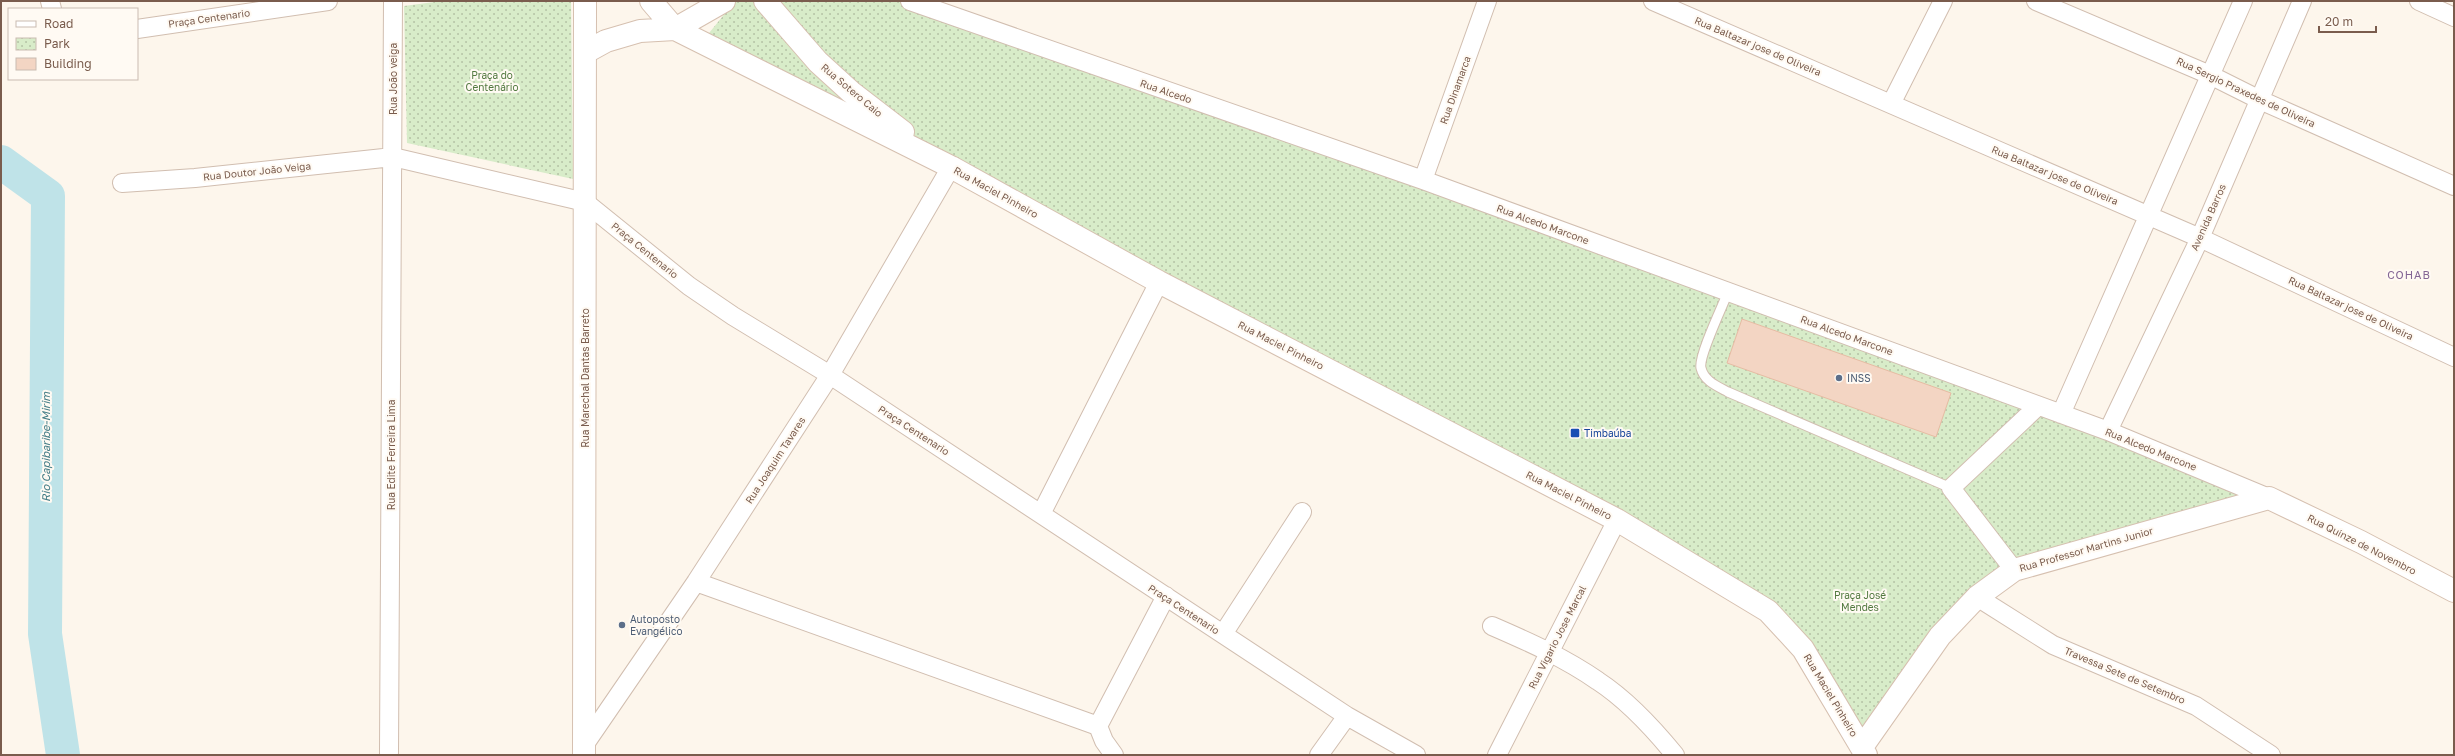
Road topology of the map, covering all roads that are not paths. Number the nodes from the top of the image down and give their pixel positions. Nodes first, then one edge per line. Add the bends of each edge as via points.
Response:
1 (328, 1) edge
2 (393, 1) edge
3 (585, 1) edge
4 (651, 1) edge
5 (724, 1) edge
6 (765, 1) edge
7 (910, 1) edge
8 (1487, 1) edge
9 (1653, 1) edge
10 (1943, 1) edge
11 (2036, 1) edge
12 (2243, 1) edge
13 (2302, 1) edge
14 (2419, 1) edge
15 (2454, 16) edge
16 (138, 29) edge
17 (675, 29) junction
18 (586, 52) junction
19 (2210, 75) junction
20 (2260, 100) junction
21 (1891, 104) junction
22 (393, 157) junction
23 (951, 167) junction
24 (1423, 180) junction
25 (122, 183) dead end
26 (2454, 186) edge
27 (585, 202) junction
28 (2148, 215) junction
29 (2200, 238) junction
30 (1159, 282) junction
31 (1728, 292) junction
32 (2454, 357) edge
33 (830, 375) junction
34 (2038, 406) junction
35 (2061, 414) junction
36 (2108, 431) junction
37 (1951, 488) junction
38 (2269, 498) junction
39 (1302, 512) dead end
40 (1041, 514) junction
41 (1617, 520) junction
42 (2014, 570) junction
43 (696, 582) junction
44 (2453, 588) edge
45 (1166, 596) junction
46 (1977, 597) junction
47 (1492, 626) dead end
48 (1223, 634) junction
49 (1549, 651) junction
50 (1347, 716) junction
51 (1098, 726) junction
52 (585, 749) edge
53 (1859, 752) edge
54 (389, 753) dead end
55 (1114, 755) edge
56 (1319, 755) edge
57 (1416, 755) edge
58 (1497, 755) edge
59 (1675, 755) edge
60 (2272, 755) edge

1 - 16 street, Praça Centenario
2 - 22 street, Rua João veiga
3 - 18 street, Rua Marechal Dantas Barreto
4 - 17 street, Rua Maciel Pinheiro
5 - 17 street
6 - 23 street, Rua Sotero Caio via 818,62 851,92
7 - 24 street, Rua Alcedo
8 - 24 street, Rua Dinamarca
9 - 21 street, Rua Baltazar jose de Oliveira
10 - 21 street
11 - 19 street, Rua Sergio Praxedes de Oliveira
12 - 19 street
13 - 20 street, Avenida Barros
14 - 15 street
17 - 18 street via 640,31 606,41
17 - 23 street, Rua Maciel Pinheiro
18 - 27 street, Rua Marechal Dantas Barreto
19 - 20 street, Rua Sergio Praxedes de Oliveira
19 - 28 street
20 - 26 street, Rua Sergio Praxedes de Oliveira
20 - 29 street, Avenida Barros
21 - 28 street, Rua Baltazar jose de Oliveira
22 - 25 street, Rua Doutor João Veiga
22 - 27 street, Praça Centenario
22 - 54 street, Rua Edite Ferreira Lima
23 - 30 street, Rua Maciel Pinheiro
23 - 33 street, Rua Joaquim Tavares
24 - 31 street, Rua Alcedo Marcone
27 - 33 street, Praça Centenario via 689,286
27 - 52 street, Rua Marechal Dantas Barreto
28 - 29 street, Rua Baltazar jose de Oliveira
28 - 35 street
29 - 32 street, Rua Baltazar jose de Oliveira
29 - 36 street, Avenida Barros
30 - 40 street
30 - 41 street, Rua Maciel Pinheiro
31 - 34 street, Rua Alcedo Marcone
31 - 37 lane via 1700,361 1704,375 1711,383
33 - 40 street, Praça Centenario
33 - 43 street, Rua Joaquim Tavares
34 - 35 street, Rua Alcedo Marcone
34 - 37 street
35 - 36 street, Rua Alcedo Marcone
36 - 38 street, Rua Alcedo Marcone
37 - 42 street
38 - 42 street, Rua Professor Martins Junior
38 - 44 street, Rua Quinze de Novembro
39 - 48 street
40 - 45 street, Praça Centenario
41 - 49 street, Rua Vigario Jose Marcal
41 - 53 street, Rua Maciel Pinheiro via 1768,611 1803,649
42 - 46 street, Rua Professor Martins Junior
43 - 51 street
43 - 52 street, Rua Joaquim Tavares
45 - 48 street, Praça Centenario
45 - 51 street
46 - 53 street, Rua Professor Martins Junior via 1940,636
46 - 60 street, Travessa Sete de Setembro via 2053,645 2196,706
47 - 49 street
48 - 50 street, Praça Centenario
49 - 58 street, Rua Vigario Jose Marcal
49 - 59 street via 1599,681 1634,711
50 - 56 street
50 - 57 street, Praça Centenario
51 - 55 street

